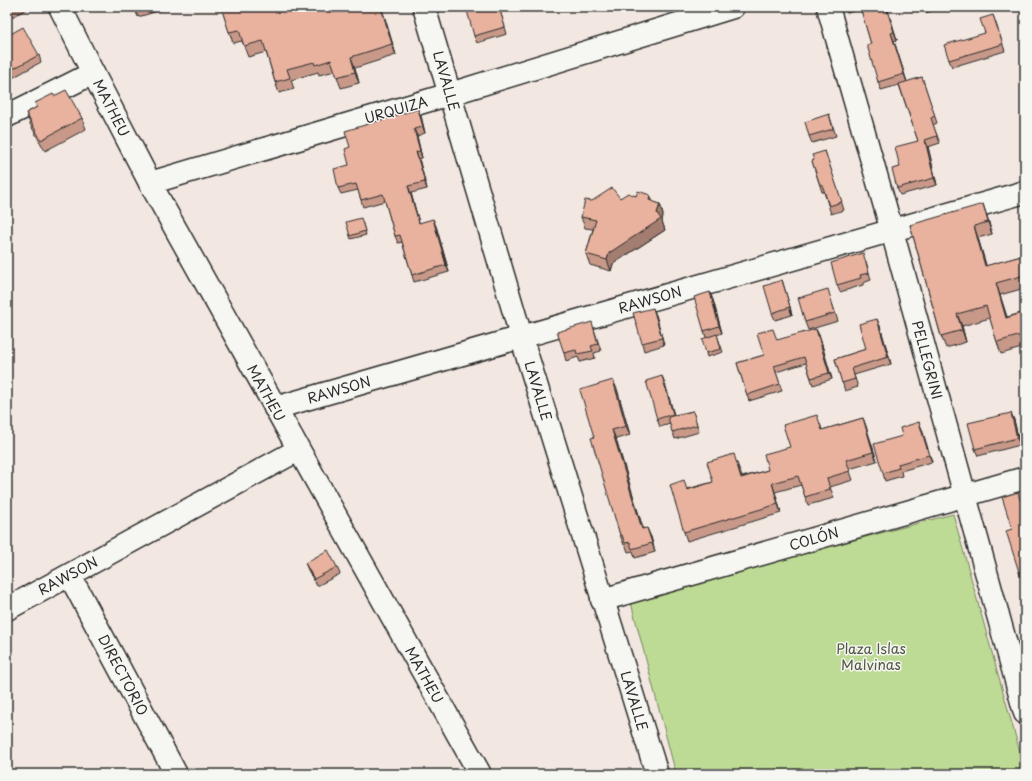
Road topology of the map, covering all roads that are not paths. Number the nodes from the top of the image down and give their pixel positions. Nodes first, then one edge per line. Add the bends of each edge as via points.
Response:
1 (60, 7) edge
2 (424, 7) edge
3 (733, 7) edge
4 (828, 7) edge
5 (92, 73) junction
6 (450, 94) junction
7 (7, 116) edge
8 (150, 183) junction
9 (1025, 192) edge
10 (892, 231) junction
11 (521, 336) junction
12 (275, 408) junction
13 (298, 450) junction
14 (1025, 478) edge
15 (964, 496) junction
16 (70, 576) junction
17 (602, 600) junction
18 (7, 609) edge
19 (1025, 713) edge
20 (176, 774) edge
21 (480, 774) edge
22 (657, 774) edge

1 - 5 street, MATHEU
2 - 6 street, LAVALLE
3 - 6 street, URQUIZA
4 - 10 street, PELLEGRINI
5 - 7 street
5 - 8 street, MATHEU
6 - 8 street, URQUIZA
6 - 11 street, LAVALLE
8 - 12 street, MATHEU
9 - 10 street, RAWSON
10 - 11 street, RAWSON
10 - 15 street, PELLEGRINI
11 - 12 street, RAWSON
11 - 17 street, LAVALLE
12 - 13 street, MATHEU
13 - 16 street, RAWSON
13 - 21 street, MATHEU
14 - 15 street, COLÓN
15 - 17 street, COLÓN
15 - 19 street, PELLEGRINI
16 - 18 street, RAWSON
16 - 20 street, DIRECTORIO
17 - 22 street, LAVALLE

